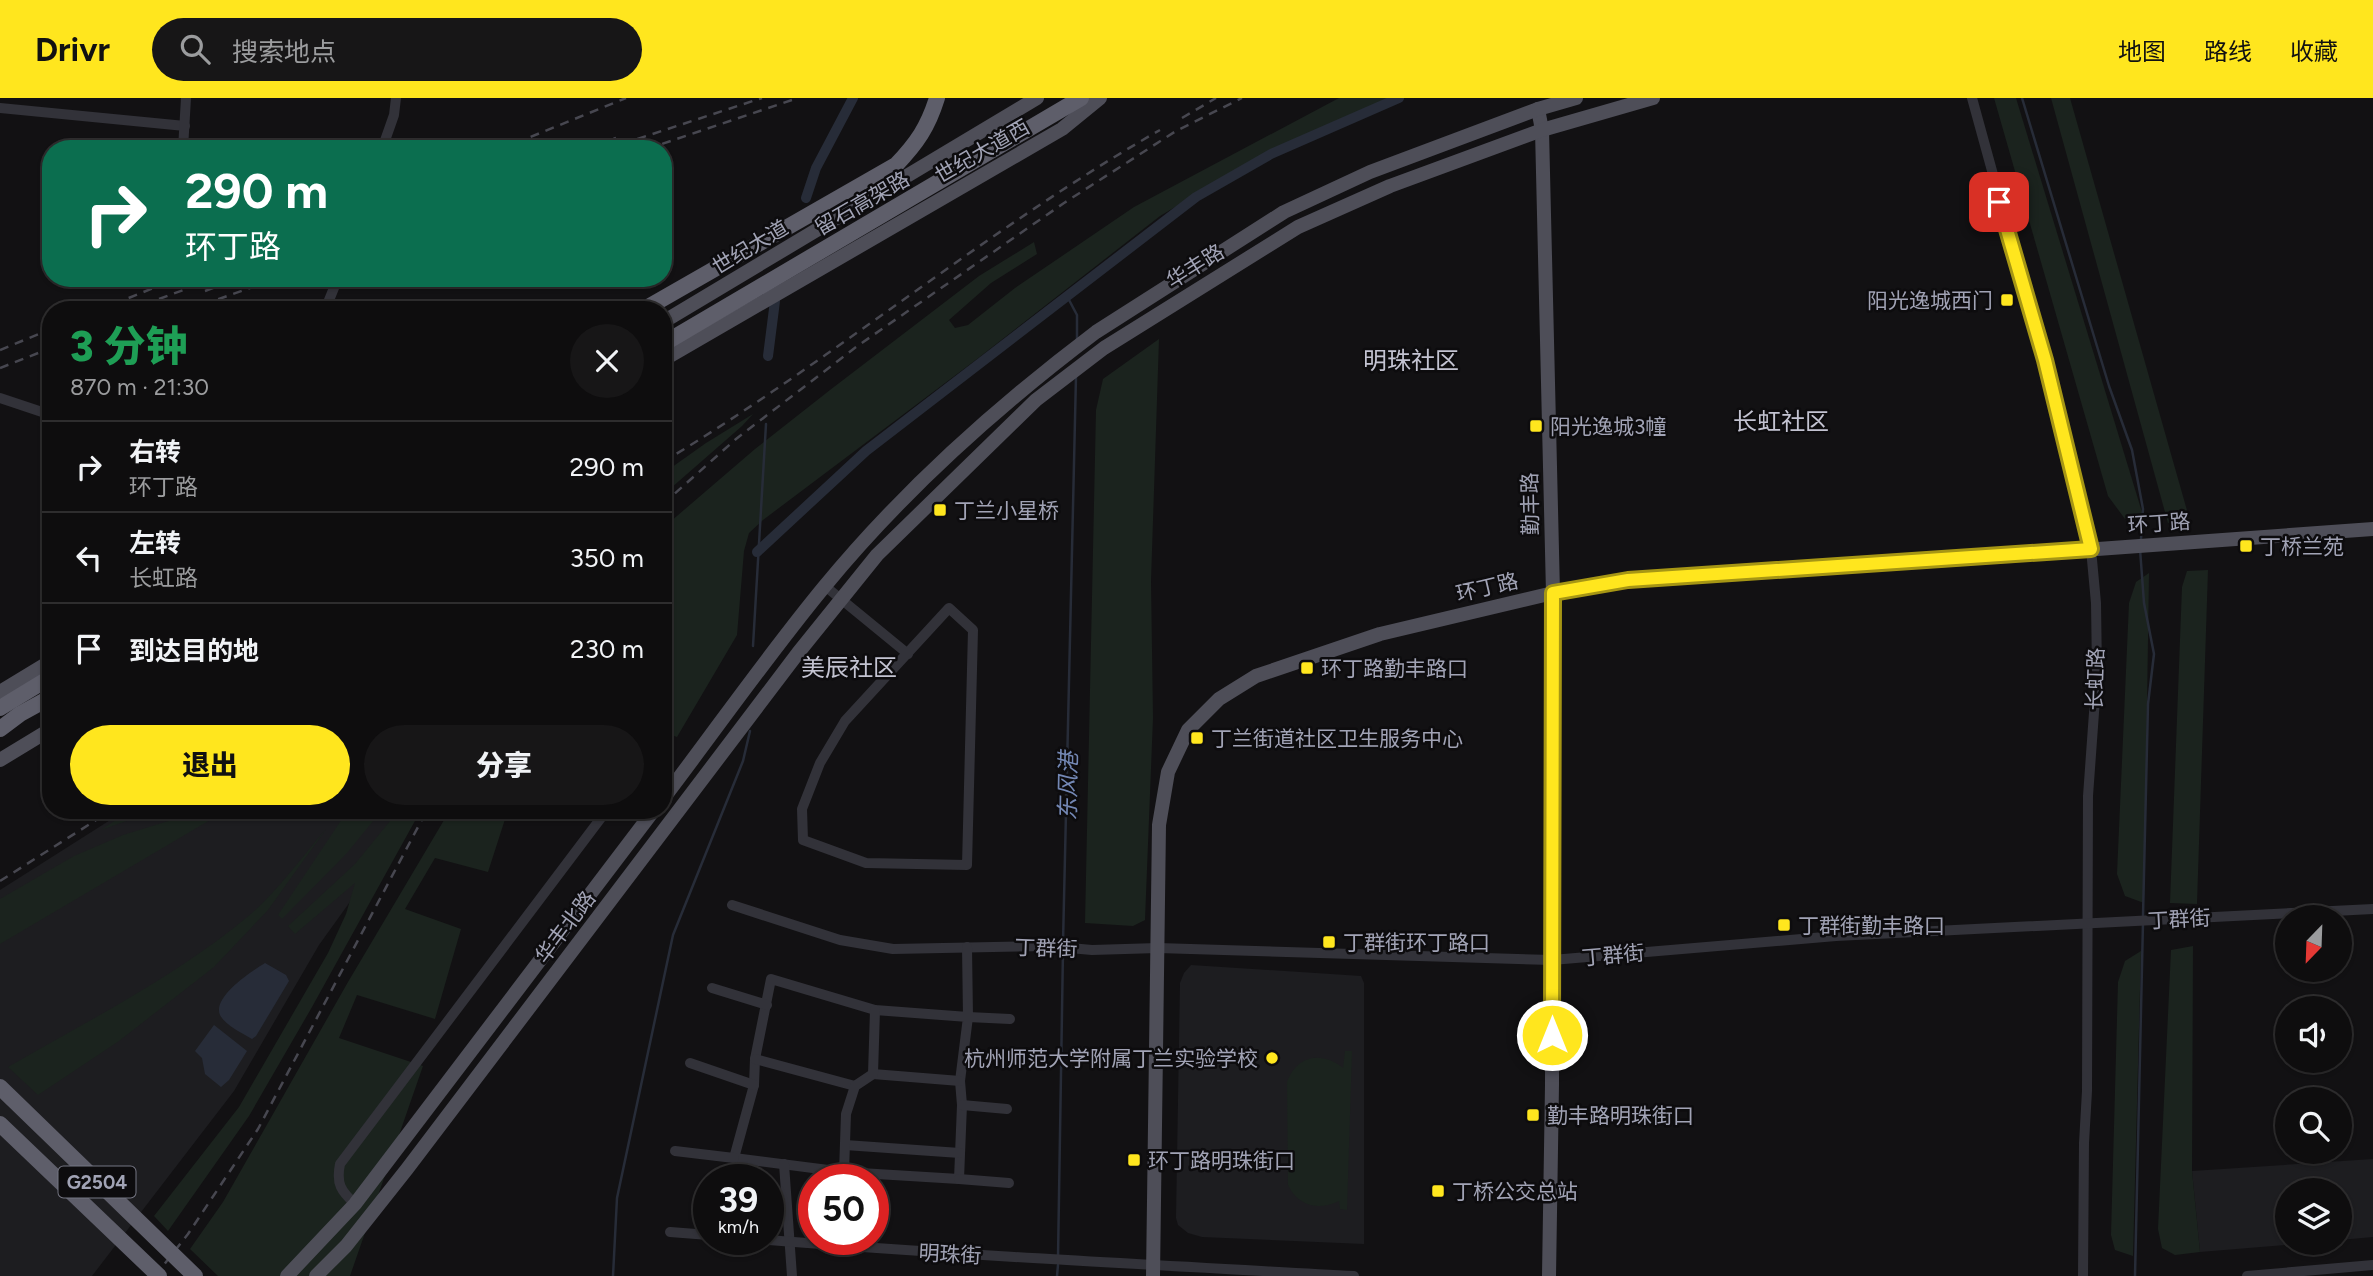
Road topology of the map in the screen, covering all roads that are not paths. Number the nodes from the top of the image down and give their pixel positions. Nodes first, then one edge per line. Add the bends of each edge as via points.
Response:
1 (186, 98) edge
2 (396, 98) edge
3 (937, 98) edge
4 (1037, 98) edge
5 (1082, 98) edge
6 (1100, 98) edge
7 (1576, 98) edge
8 (1653, 98) edge
9 (1972, 98) edge
10 (0, 108) edge
11 (1538, 109) junction
12 (185, 126) junction
13 (1542, 130) junction
14 (184, 140) edge
15 (385, 140) edge
16 (659, 301) edge
17 (672, 317) edge
18 (672, 339) edge
19 (672, 355) edge
20 (0, 398) edge
21 (42, 412) edge
22 (2373, 529) edge
23 (2091, 549) junction
24 (825, 586) junction
25 (1553, 593) junction
26 (841, 599) junction
27 (908, 654) junction
28 (42, 666) edge
29 (42, 682) edge
30 (0, 692) edge
31 (42, 702) edge
32 (0, 708) edge
33 (42, 714) edge
34 (0, 729) edge
35 (42, 734) edge
36 (0, 737) edge
37 (0, 760) edge
38 (672, 787) edge
39 (600, 819) edge
40 (647, 819) edge
41 (732, 905) dead end
42 (2373, 909) edge
43 (2089, 924) junction
44 (968, 947) junction
45 (1158, 948) junction
46 (1552, 960) junction
47 (712, 988) dead end
48 (767, 1005) junction
49 (875, 1010) junction
50 (968, 1017) junction
51 (1010, 1019) dead end
52 (755, 1059) junction
53 (690, 1063) dead end
54 (873, 1074) junction
55 (960, 1081) junction
56 (754, 1085) junction
57 (855, 1086) junction
58 (0, 1087) edge
59 (962, 1105) junction
60 (1007, 1109) dead end
61 (0, 1124) edge
62 (845, 1145) junction
63 (675, 1151) dead end
64 (960, 1153) junction
65 (734, 1158) junction
66 (784, 1164) junction
67 (844, 1164) edge
68 (798, 1166) edge
69 (889, 1174) edge
70 (959, 1178) junction
71 (1009, 1183) dead end
72 (355, 1204) junction
73 (670, 1232) dead end
74 (693, 1234) edge
75 (784, 1241) edge
76 (790, 1242) junction
77 (2373, 1265) edge
78 (1153, 1271) edge
79 (2340, 1272) edge
80 (2325, 1273) edge
81 (159, 1276) edge
82 (195, 1276) edge
83 (287, 1276) edge
84 (316, 1276) edge
85 (792, 1276) edge
86 (1354, 1276) edge
87 (1549, 1276) edge
88 (2083, 1276) edge
89 (2246, 1276) edge

1 - 12 street
2 - 15 street
3 - 16 highway via 915,146 896,165
4 - 17 main road, 世纪大道
5 - 18 highway, 留石高架路
6 - 19 main road, 世纪大道西 via 1062,129
7 - 11 main road, 华丰路
8 - 13 main road, 华丰路
9 - 23 street, 长虹路 via 2045,360
10 - 12 street
11 - 13 main road, 勤丰路
11 - 24 main road, 华丰路 via 1370,172 1284,212 1096,332 952,454
12 - 14 street
13 - 25 main road, 勤丰路
13 - 26 main road, 华丰路 via 1390,186 1298,227 1104,348 1036,400 877,555
20 - 21 street
22 - 23 main road, 环丁路
23 - 25 main road, 环丁路 via 1628,580
23 - 43 street, 长虹路 via 2097,671 2088,796
24 - 26 street
24 - 38 main road
25 - 45 main road, 环丁路 via 1380,634 1256,676 1219,699 1188,730 1168,772 1158,825
25 - 46 main road, 勤丰路
26 - 27 street
26 - 84 main road, 华丰北路 via 407,1169
27 - 27 street via 845,721 820,763 802,809 803,840 866,863 967,865 973,631 948,608
28 - 30 main road
29 - 32 highway
31 - 34 highway
33 - 36 highway
35 - 37 main road
39 - 72 street via 340,1164 340,1191
40 - 72 main road, 华丰北路
41 - 44 street, 丁群街 via 840,940 892,949
42 - 43 street, 丁群街
43 - 46 street, 丁群街 via 1836,936
43 - 88 street, 长虹路
44 - 45 street, 丁群街
44 - 50 street
45 - 46 street, 丁群街
45 - 78 main road, 环丁路
46 - 87 main road, 勤丰路
47 - 48 street
48 - 49 street via 771,979
48 - 52 street
49 - 50 street
49 - 54 street
50 - 51 street
50 - 55 street
52 - 56 street
52 - 57 street
53 - 56 street
54 - 55 street
54 - 57 street
55 - 59 street
56 - 65 street
57 - 62 street via 846,1114
58 - 82 highway, G2504, bridge
59 - 60 street
59 - 64 street
61 - 81 highway, G2504, bridge
62 - 64 street
62 - 67 street
63 - 65 street
64 - 70 street
65 - 66 street
66 - 68 street
66 - 76 street
69 - 70 street
70 - 71 street
72 - 83 main road, 华丰北路
73 - 74 street
75 - 76 street, 明珠街
76 - 78 street, 明珠街
76 - 85 street
77 - 79 street
78 - 86 street, 明珠街
79 - 80 street
80 - 89 street

